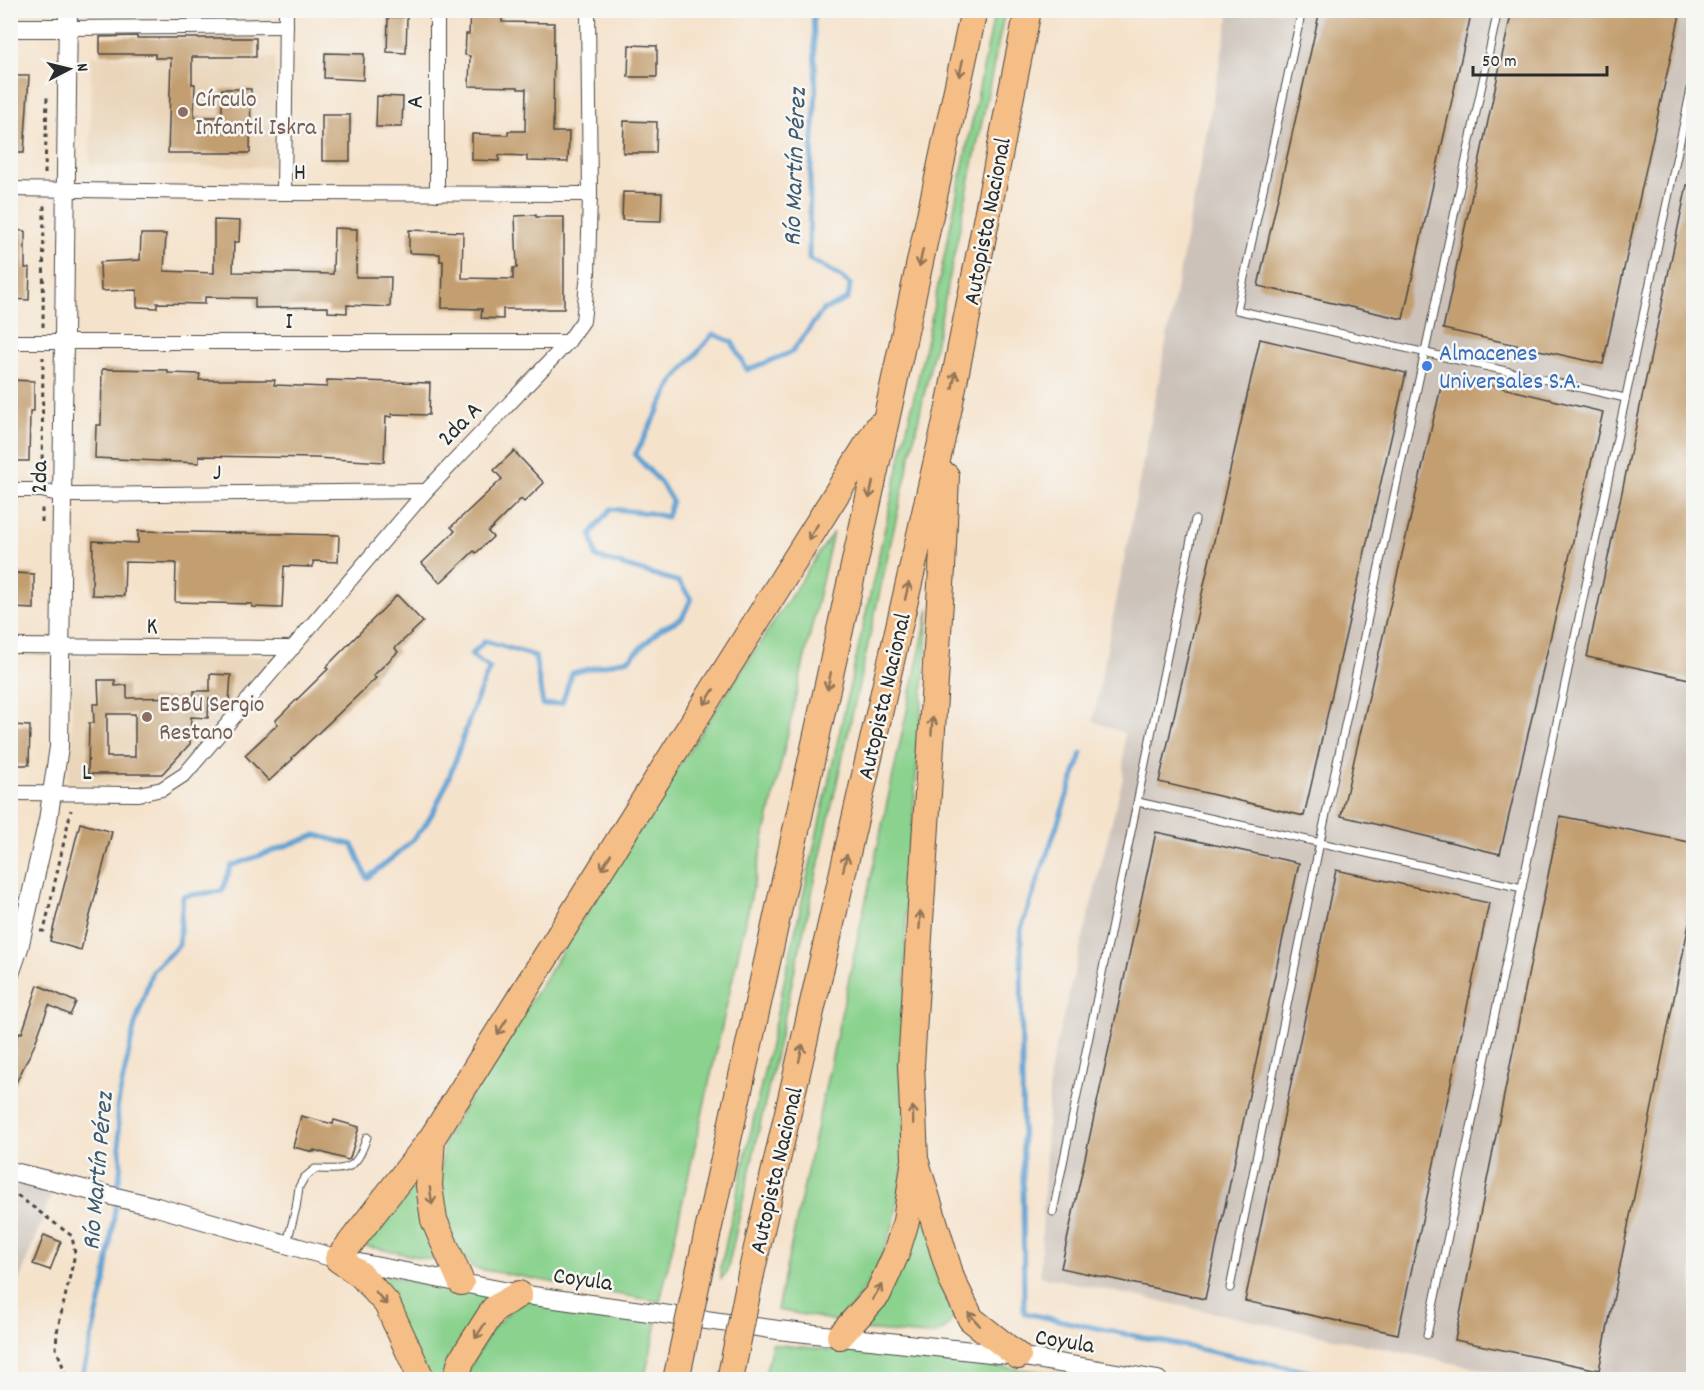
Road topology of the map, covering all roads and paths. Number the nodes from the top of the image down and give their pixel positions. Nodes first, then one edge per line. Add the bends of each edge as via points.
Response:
1 (286, 10) edge
2 (437, 10) edge
3 (588, 10) edge
4 (974, 10) edge
5 (1028, 10) edge
6 (1302, 10) edge
7 (1498, 10) edge
8 (68, 19) edge
9 (286, 26) junction
10 (10, 28) edge
11 (1694, 75) edge
12 (1692, 88) edge
13 (47, 94) dead end
14 (10, 189) edge
15 (45, 190) junction
16 (67, 190) junction
17 (284, 193) junction
18 (590, 194) junction
19 (436, 195) junction
20 (10, 342) edge
21 (43, 342) junction
22 (568, 342) junction
23 (64, 343) junction
24 (1425, 351) junction
25 (1625, 398) junction
26 (888, 411) junction
27 (948, 412) junction
28 (10, 490) edge
29 (42, 490) junction
30 (426, 491) junction
31 (62, 495) junction
32 (1195, 520) dead end
33 (42, 526) dead end
34 (10, 646) edge
35 (59, 647) junction
36 (293, 648) junction
37 (162, 789) joint
38 (10, 793) edge
39 (53, 793) junction
40 (1138, 802) junction
41 (1320, 843) junction
42 (1522, 888) junction
43 (15, 948) edge
44 (10, 974) edge
45 (367, 1137) dead end
46 (432, 1138) junction
47 (915, 1158) junction
48 (10, 1170) edge
49 (10, 1190) edge
50 (1053, 1212) dead end
51 (287, 1243) junction
52 (338, 1259) junction
53 (461, 1282) junction
54 (1230, 1288) dead end
55 (519, 1294) junction
56 (1427, 1335) dead end
57 (840, 1336) junction
58 (1018, 1356) junction
59 (65, 1372) dead end
60 (422, 1380) edge
61 (456, 1380) edge
62 (676, 1380) edge
63 (730, 1380) edge
64 (1158, 1380) edge

1 - 9 street
2 - 19 street, A
3 - 18 street, 2da A
4 -> 26 highway
27 -> 5 highway, Autopista Nacional
6 - 24 lane via 1237,310
7 - 24 lane
8 - 9 street
8 - 10 street
8 - 16 street, 2da
9 - 17 street
11 - 12 lane
12 - 25 lane
13 - 15 path
14 - 15 street, H
15 - 16 street, H
15 - 21 path
16 - 17 street, H
16 - 23 street, 2da
17 - 19 street, H
18 - 19 street, H
18 - 22 street, 2da A via 583,321
20 - 21 street, I
21 - 23 street, I
21 - 29 path
22 - 23 street, I
22 - 30 street, 2da A
23 - 31 street, 2da
24 - 25 lane
24 - 41 lane
25 - 42 lane
26 -> 46 highway
26 -> 62 highway, bridge
47 -> 27 highway via 911,1065
63 -> 27 highway, Autopista Nacional, bridge
28 - 29 street, J
29 - 31 street, J
29 - 33 path
30 - 31 street, J
30 - 36 street, 2da A
31 - 35 street, 2da
32 - 40 lane
34 - 35 street, K
35 - 36 street, K
35 - 39 street, 2da via 59,747
36 - 37 street, 2da A via 185,774
37 - 39 street, L via 139,794
38 - 39 street, L
39 - 43 street, 2da
40 - 41 lane
40 - 50 lane
41 - 42 lane
41 - 54 lane
42 - 56 lane
43 - 44 street, 2da
45 - 51 lane via 360,1159 352,1166 315,1169 304,1178
46 - 52 highway
46 -> 53 highway via 429,1186 434,1220
57 -> 47 highway via 878,1294 896,1254 906,1221
58 -> 47 highway via 971,1319 952,1280
48 - 51 street, Coyula
49 - 59 path via 72,1236 75,1254 56,1348
51 - 52 street, Coyula
52 - 53 street, Coyula
52 -> 60 highway via 361,1275 387,1304
53 - 55 street, Coyula
55 - 57 street, Coyula
55 -> 61 highway via 494,1309 461,1361
57 - 58 street, Coyula
58 - 64 street, Coyula

